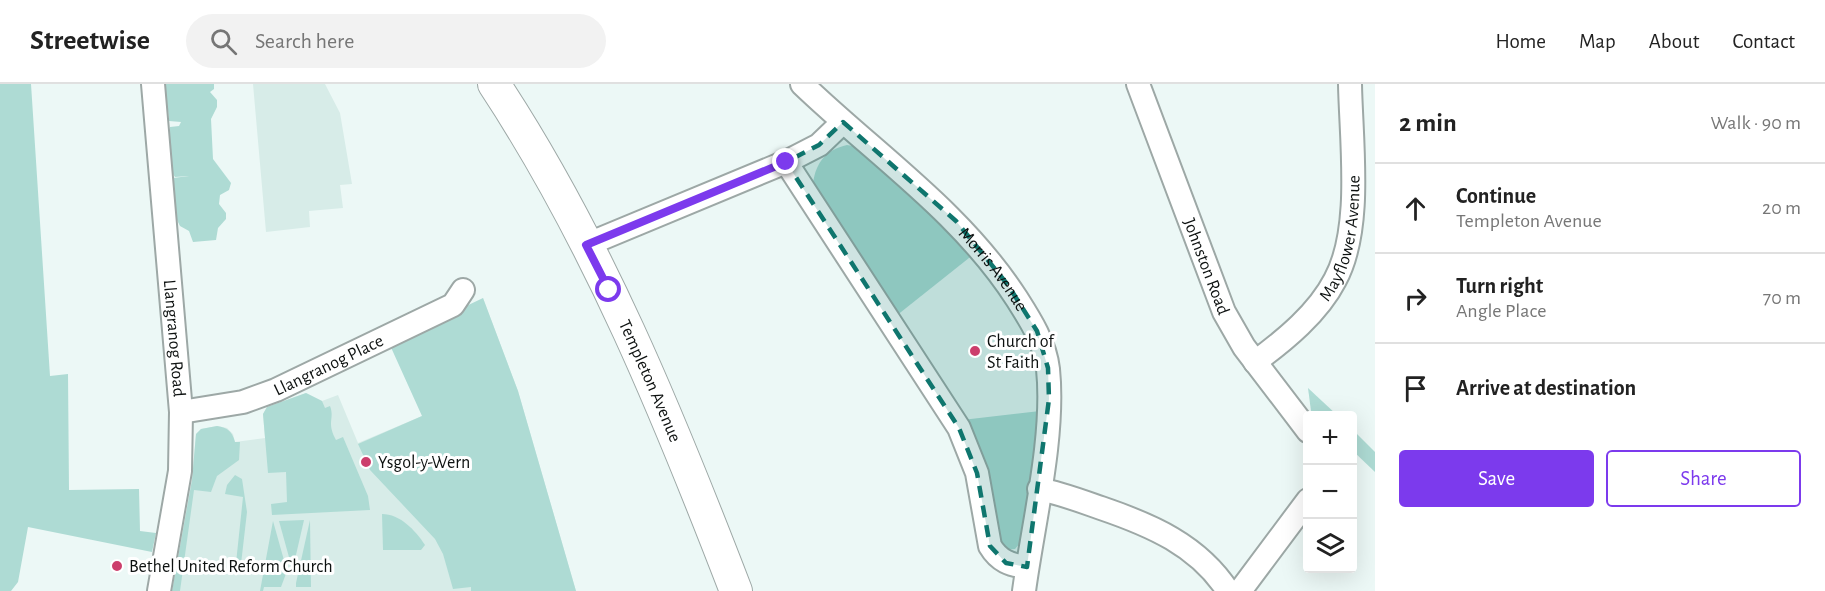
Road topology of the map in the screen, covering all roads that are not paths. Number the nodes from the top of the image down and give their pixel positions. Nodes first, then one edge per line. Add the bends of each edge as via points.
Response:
1 (153, 84) edge
2 (494, 84) edge
3 (802, 84) edge
4 (1138, 84) edge
5 (1350, 84) edge
6 (843, 122) junction
7 (786, 162) junction
8 (586, 245) junction
9 (463, 290) dead end
10 (1256, 362) junction
11 (181, 412) junction
12 (1303, 424) edge
13 (1039, 489) junction
14 (1303, 507) edge
15 (1027, 567) junction
16 (159, 591) edge
17 (736, 591) edge
18 (1024, 591) edge
19 (1228, 591) edge
20 (1240, 591) edge

1 - 11 street, Llangranog Road
2 - 8 street, Templeton Avenue via 533,146
3 - 6 street, Morris Avenue
4 - 10 street, Johnston Road via 1224,312
5 - 10 street, Mayflower Avenue via 1352,213 1348,248 1335,280 1316,308
6 - 7 street via 819,145
6 - 13 street, Morris Avenue via 956,221 1008,285 1037,331 1048,368 1049,399
7 - 8 street
7 - 15 street via 959,428 977,473 995,555 1011,565
8 - 17 street, Templeton Avenue via 671,428
9 - 11 street, Llangranog Place via 453,305 297,381 243,402
10 - 12 street, Johnston Road
11 - 16 street, Llangranog Road via 180,471
13 - 15 street, Morris Avenue
13 - 19 street via 1162,532 1196,554
14 - 20 street
15 - 18 street, Morris Avenue

